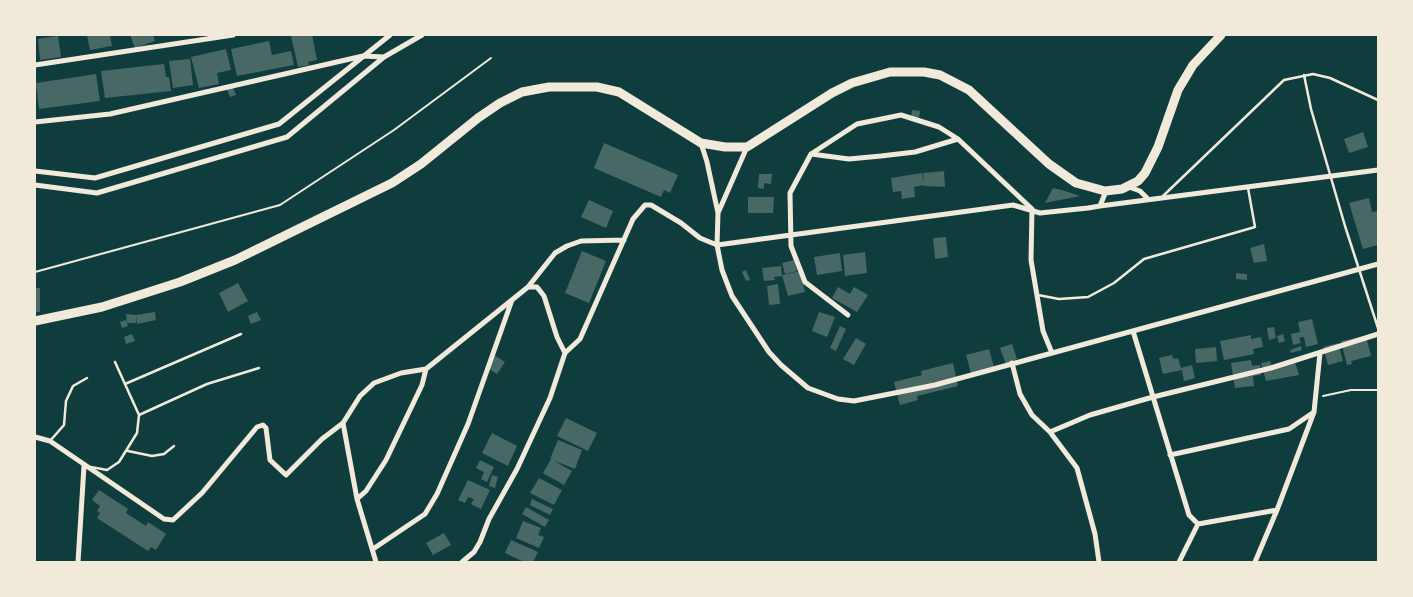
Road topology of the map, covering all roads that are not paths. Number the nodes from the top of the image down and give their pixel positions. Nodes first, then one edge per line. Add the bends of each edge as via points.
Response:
1 (234, 35) edge
2 (390, 35) edge
3 (422, 35) edge
4 (1221, 35) edge
5 (363, 56) junction
6 (384, 57) junction
7 (35, 65) edge
8 (1304, 76) junction
9 (1378, 100) edge
10 (35, 122) edge
11 (958, 139) junction
12 (700, 142) junction
13 (747, 147) junction
14 (811, 154) junction
15 (1378, 170) edge
16 (35, 171) edge
17 (1145, 173) junction
18 (1331, 176) junction
19 (35, 186) edge
20 (1129, 187) junction
21 (1248, 187) junction
22 (1010, 190) junction
23 (1106, 191) junction
24 (1140, 191) junction
25 (1161, 197) junction
26 (715, 198) junction
27 (1148, 200) junction
28 (1013, 204) junction
29 (722, 205) junction
30 (1100, 206) junction
31 (1032, 209) junction
32 (1040, 212) junction
33 (718, 213) junction
34 (1031, 219) junction
35 (790, 234) junction
36 (624, 240) junction
37 (716, 245) junction
38 (1378, 264) edge
39 (1359, 270) junction
40 (528, 286) junction
41 (1038, 295) junction
42 (513, 298) junction
43 (848, 315) dead end
44 (35, 321) edge
45 (1378, 328) edge
46 (1133, 331) junction
47 (241, 334) dead end
48 (1378, 334) edge
49 (565, 352) junction
50 (1052, 353) junction
51 (1320, 353) junction
52 (116, 362) dead end
53 (1012, 363) junction
54 (259, 368) dead end
55 (426, 369) junction
56 (87, 378) dead end
57 (125, 384) junction
58 (1153, 397) junction
59 (1314, 412) junction
60 (139, 415) junction
61 (343, 423) junction
62 (1050, 432) junction
63 (35, 437) edge
64 (50, 441) junction
65 (174, 446) dead end
66 (128, 450) junction
67 (1170, 455) junction
68 (84, 466) junction
69 (357, 499) junction
70 (1277, 510) junction
71 (1198, 524) junction
72 (373, 549) junction
73 (78, 562) edge
74 (376, 562) edge
75 (462, 562) edge
76 (1099, 562) edge
77 (1179, 562) edge
78 (1254, 562) edge

1 - 7 street
2 - 5 street
3 - 6 street
4 - 17 main road via 1193,65 1178,90
5 - 6 street
5 - 10 street via 110,114
5 - 16 street via 279,124 95,178
6 - 19 street via 287,137 97,193
8 - 9 lane via 1313,74 1330,78
8 - 18 lane
8 - 25 lane via 1284,80 1266,95
11 - 14 street via 915,152 881,156 849,159
11 - 14 street via 938,126 901,115 857,124
11 - 22 street
12 - 13 main road
12 - 26 street
12 - 44 main road via 619,92 574,86 522,92 478,118 392,183 235,260 102,307
13 - 23 main road via 832,92 852,83 890,72 924,72 940,75 969,90 1049,164 1076,183
13 - 29 street
14 - 35 street via 790,193
15 - 18 street
17 - 20 main road
17 - 24 street
18 - 21 street
18 - 39 lane
20 - 23 main road
20 - 24 street
21 - 25 street
21 - 41 lane via 1255,227 1144,259 1114,283 1088,297 1059,299
22 - 28 street
22 - 31 street
23 - 30 street
24 - 27 street
25 - 27 street
26 - 29 street
26 - 33 street
27 - 30 street
28 - 31 street
28 - 35 street
29 - 33 street
30 - 32 street
31 - 32 street
31 - 34 street
32 - 34 street
33 - 37 street
34 - 41 street via 1031,260
35 - 37 street
35 - 43 street via 805,282
36 - 37 street via 633,219 646,205 651,205
36 - 40 street via 581,241 567,246 555,254
36 - 49 street via 580,339
37 - 53 street via 732,296 756,334 781,365 808,388 822,394 854,401 934,385
38 - 39 street
39 - 45 lane
39 - 46 street
40 - 42 street
40 - 49 street via 537,287 544,296
41 - 50 street via 1043,331
42 - 55 street
42 - 72 street via 468,424 437,494 425,514
46 - 50 street
46 - 58 street
47 - 57 lane
48 - 51 street
49 - 75 street via 550,398 516,469 474,552
50 - 53 street
51 - 58 street
51 - 59 street
52 - 57 lane
53 - 62 street via 1020,394 1032,415
54 - 60 lane via 207,384
55 - 61 street via 401,373 374,383 360,396
55 - 69 street via 422,385 386,460
56 - 64 lane via 73,386 66,401 64,425
57 - 60 lane
58 - 62 street via 1090,415
58 - 67 street
59 - 67 street via 1288,429
59 - 70 street
60 - 66 lane via 137,433
61 - 68 street via 286,475 270,460 266,428 257,427 202,492 173,520 164,519
61 - 69 street
62 - 76 street via 1077,468
63 - 64 street
64 - 68 street
65 - 66 lane via 164,454 152,456
66 - 68 lane via 107,470
67 - 71 street via 1189,515
68 - 73 street
69 - 72 street
70 - 71 street
70 - 78 street
71 - 77 street
72 - 74 street

